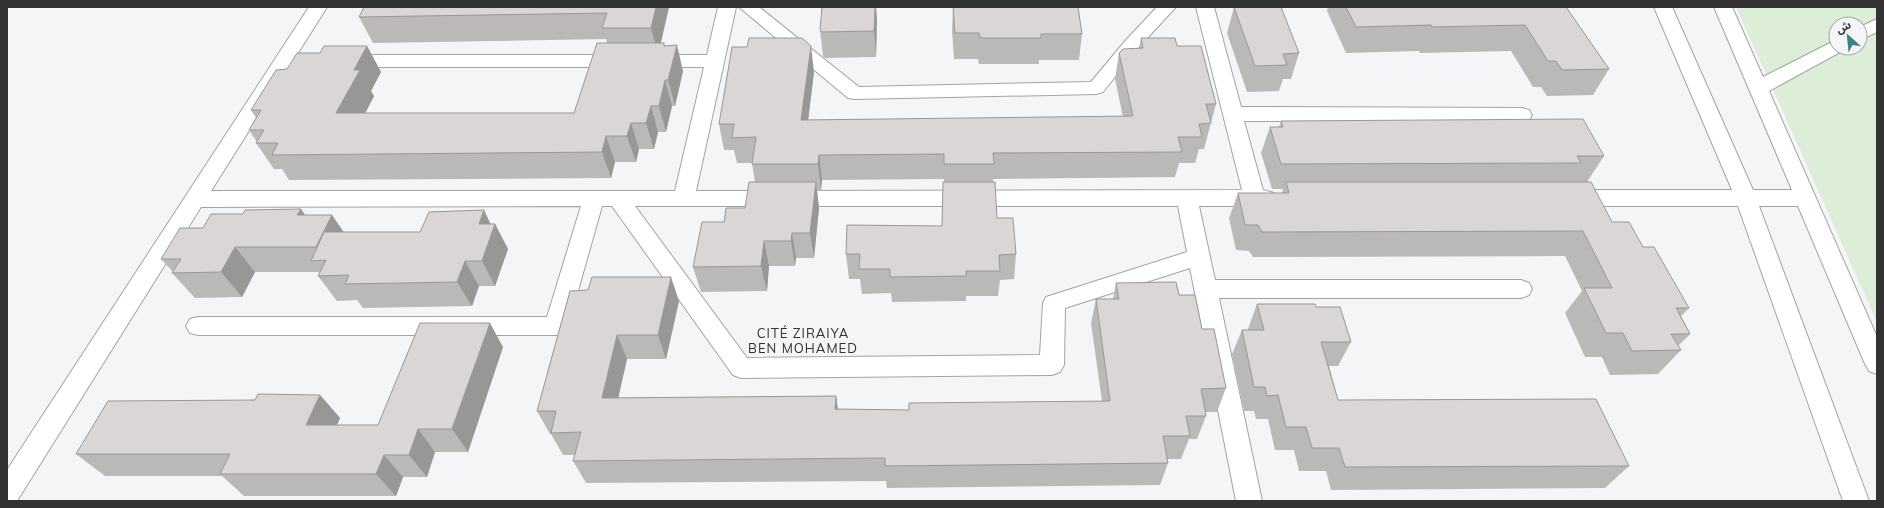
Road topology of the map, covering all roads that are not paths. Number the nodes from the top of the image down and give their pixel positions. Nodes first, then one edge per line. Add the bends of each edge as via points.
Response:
1 (318, 7) edge
2 (727, 7) edge
3 (748, 7) edge
4 (1167, 7) edge
5 (1205, 7) edge
6 (1663, 7) edge
7 (1723, 7) edge
8 (1877, 25) edge
9 (1868, 30) edge
10 (1828, 51) edge
11 (283, 61) junction
12 (307, 61) edge
13 (331, 61) edge
14 (715, 61) junction
15 (1758, 90) junction
16 (1233, 114) junction
17 (1522, 115) dead end
18 (594, 198) junction
19 (1187, 198) junction
20 (1255, 198) junction
21 (1287, 198) edge
22 (1552, 198) edge
23 (1746, 198) junction
24 (1806, 198) junction
25 (195, 199) junction
26 (618, 199) junction
27 (684, 199) junction
28 (1199, 257) junction
29 (1206, 288) junction
30 (1521, 289) dead end
31 (198, 326) dead end
32 (1877, 364) edge
33 (7, 493) edge
34 (1249, 501) edge
35 (1856, 501) edge

1 - 11 street
2 - 14 street
3 - 4 street via 855,93 1096,88
5 - 16 street
6 - 23 street
7 - 15 street
8 - 9 street
10 - 15 street
11 - 12 street
11 - 25 street
13 - 14 street
14 - 27 street
15 - 24 street
16 - 17 street
16 - 20 street
18 - 25 street
18 - 26 street
18 - 31 street via 556,326
19 - 20 street
19 - 27 street
19 - 28 street
20 - 21 street
22 - 23 street
23 - 24 street
23 - 35 street
24 - 32 street
25 - 33 street
26 - 27 street
26 - 28 street via 741,368 1052,365 1054,303
28 - 29 street
29 - 30 street
29 - 34 street

